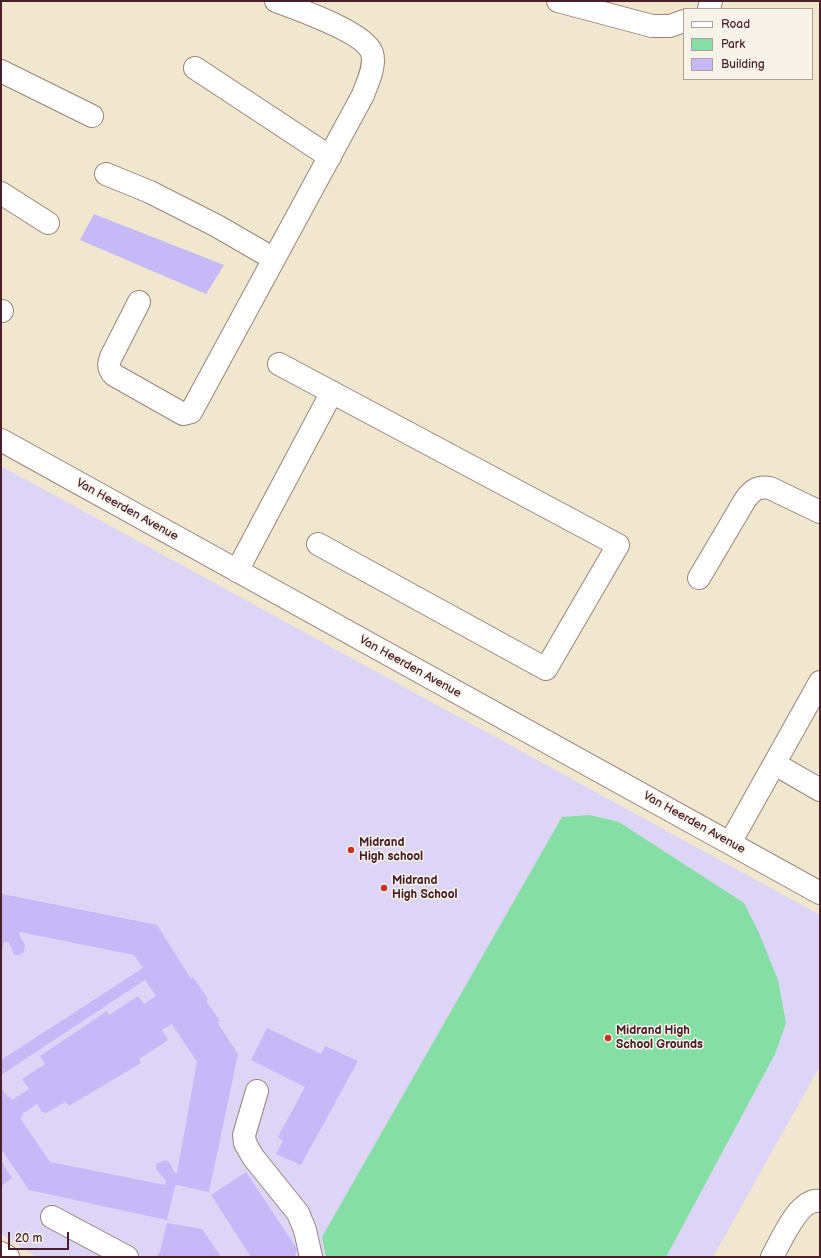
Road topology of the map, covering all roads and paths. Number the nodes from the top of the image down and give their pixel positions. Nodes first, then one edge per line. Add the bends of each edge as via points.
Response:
1 (276, 1) edge
2 (558, 1) edge
3 (683, 21) edge
4 (195, 68) dead end
5 (1, 71) edge
6 (92, 116) dead end
7 (330, 157) junction
8 (106, 174) dead end
9 (1, 193) edge
10 (48, 223) dead end
11 (274, 259) junction
12 (139, 302) dead end
13 (279, 364) dead end
14 (332, 392) junction
15 (1, 440) edge
16 (820, 512) edge
17 (318, 544) dead end
18 (237, 571) junction
19 (699, 578) dead end
20 (820, 682) edge
21 (775, 764) junction
22 (820, 790) edge
23 (730, 843) junction
24 (820, 893) edge
25 (257, 1092) dead end
26 (820, 1201) edge
27 (52, 1217) dead end
28 (1, 1253) edge
29 (8, 1257) edge
30 (127, 1257) edge
31 (311, 1257) edge
32 (772, 1257) edge

1 - 7 street via 322,18 351,33 371,52 371,72 363,95
2 - 3 street via 652,26 670,26
4 - 7 street
5 - 6 street
7 - 11 street
8 - 11 street via 156,195
9 - 10 street
11 - 12 street via 194,408 187,414 114,375 108,367
13 - 14 street
14 - 17 street via 618,545 546,669
14 - 18 street
15 - 18 street, Van Heerden Avenue
16 - 19 street via 770,488 762,487 752,491
18 - 23 street, Van Heerden Avenue
20 - 21 street
21 - 22 street
21 - 23 street
23 - 24 street, Van Heerden Avenue
25 - 31 street via 244,1135 245,1143 253,1157 298,1213
26 - 32 street via 810,1201 801,1209
27 - 30 street
28 - 29 street

